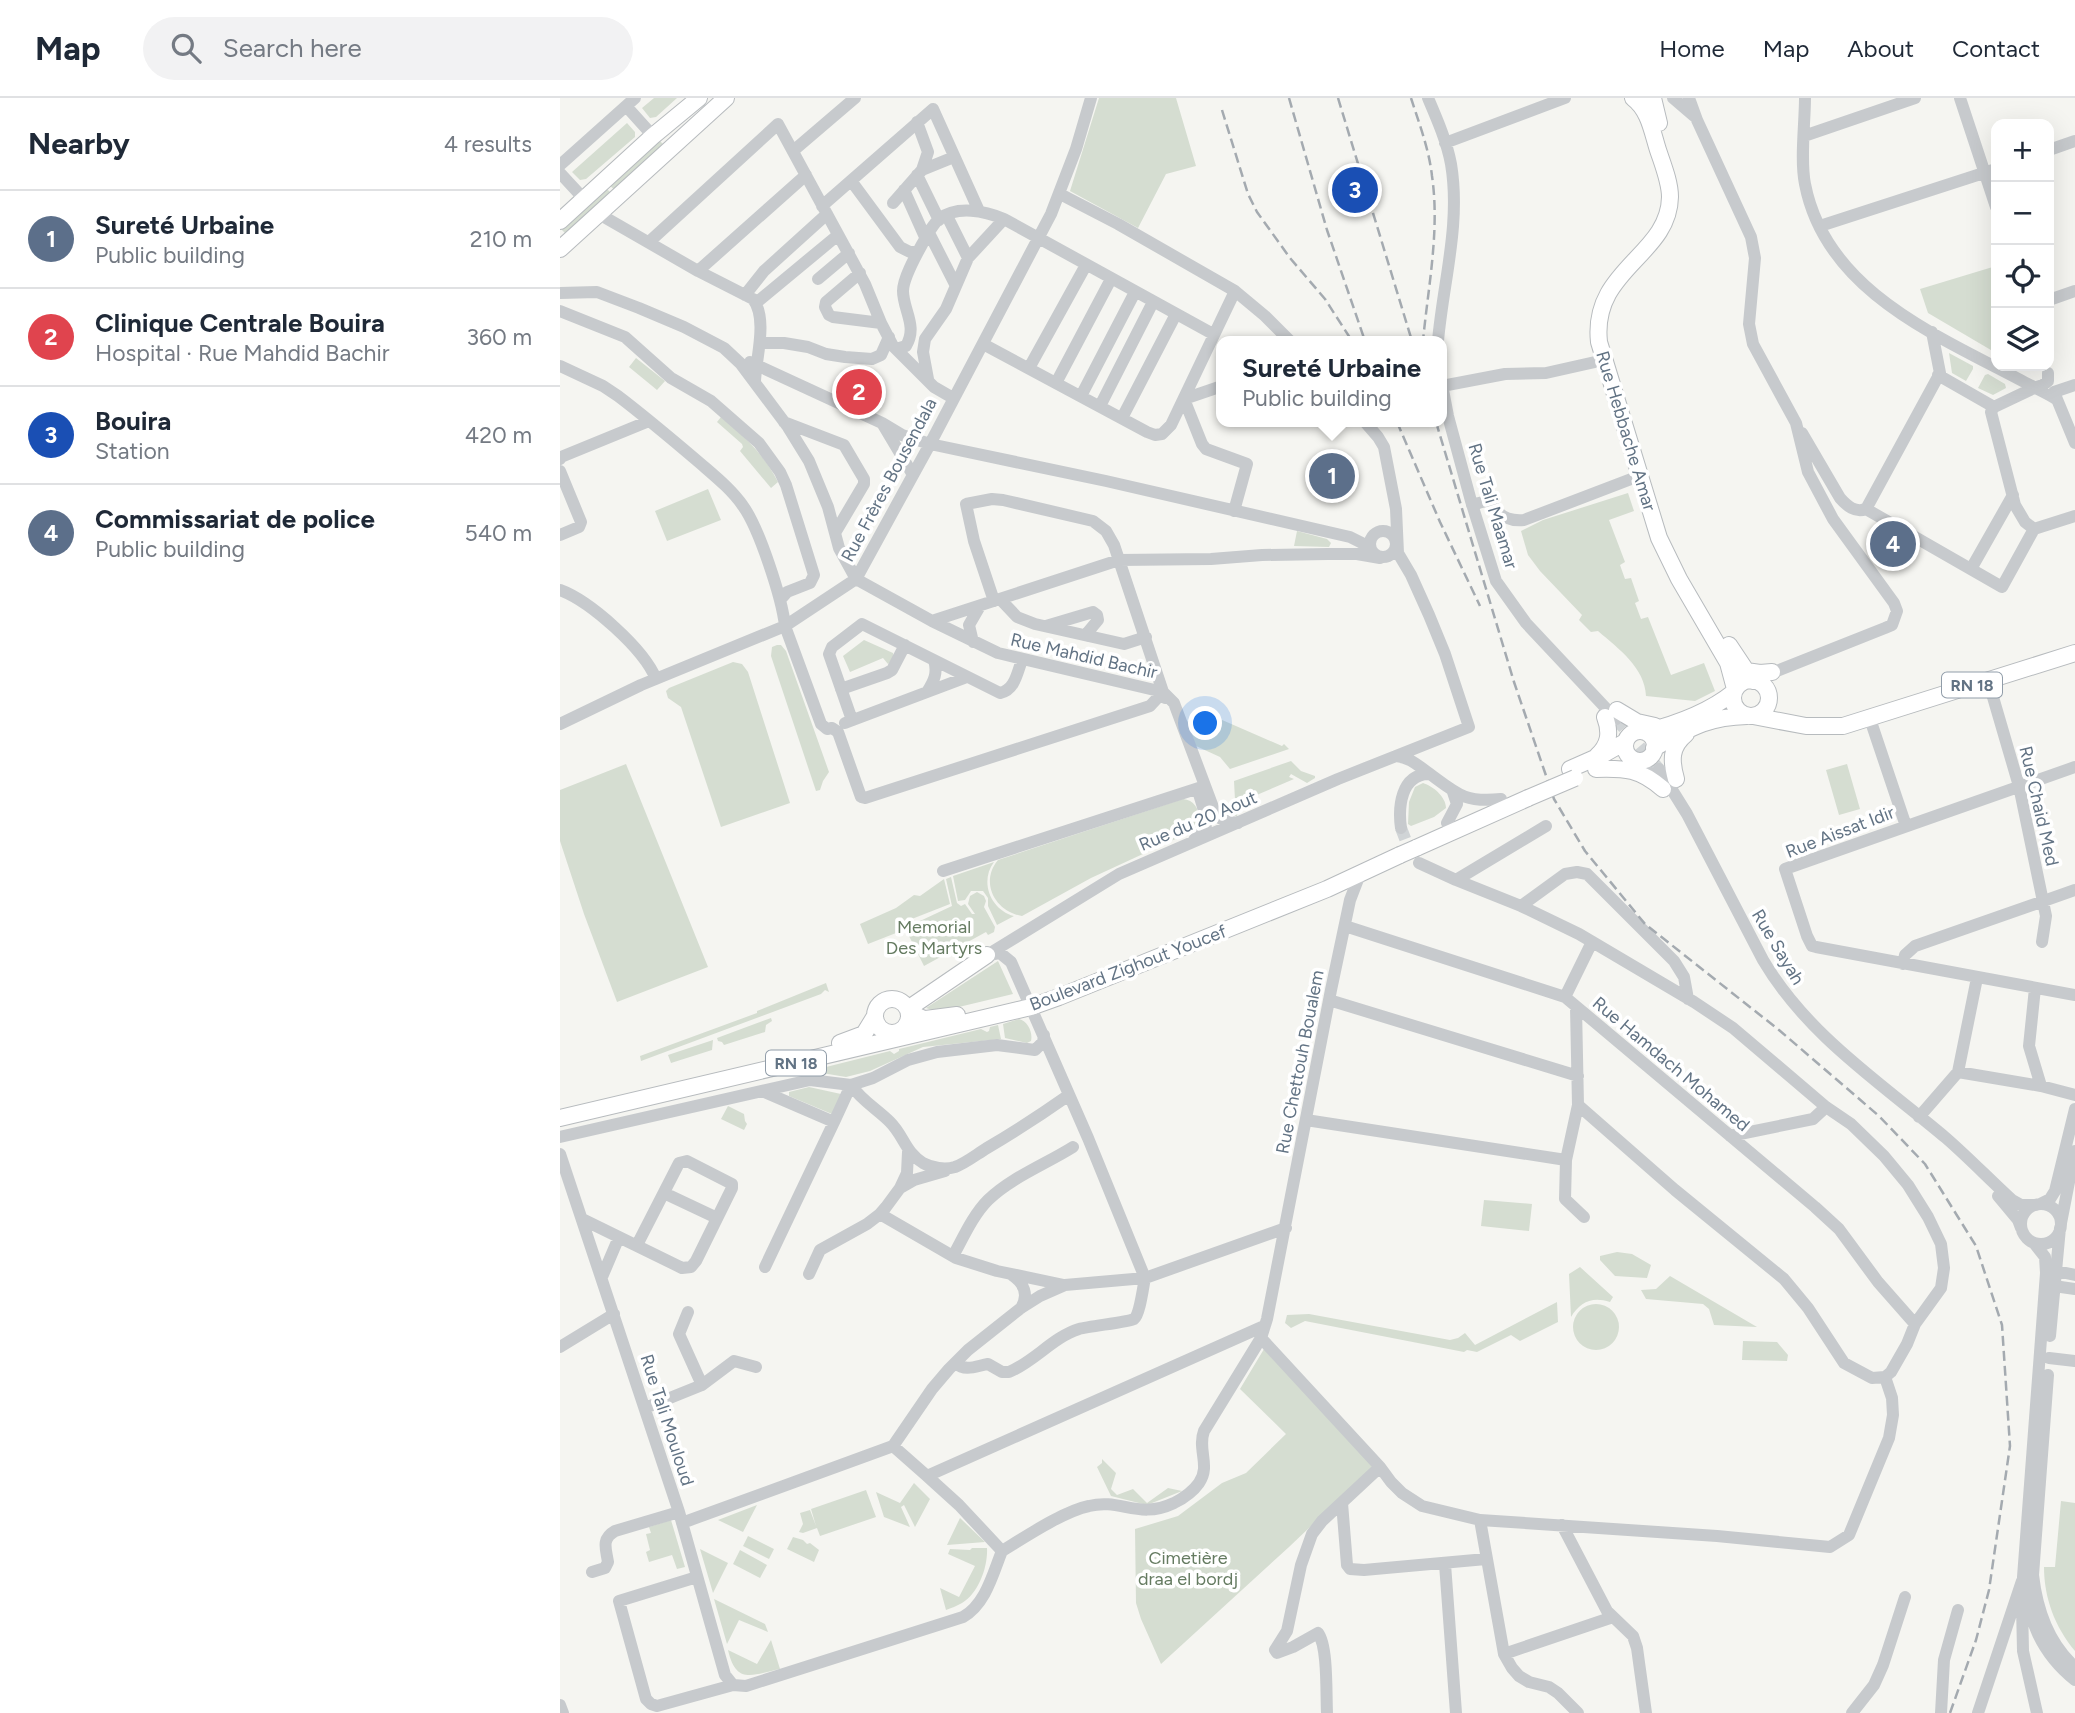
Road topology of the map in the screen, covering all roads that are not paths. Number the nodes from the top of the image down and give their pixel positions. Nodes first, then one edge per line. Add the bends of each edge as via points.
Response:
1 (699, 98) edge
2 (726, 98) edge
3 (855, 98) edge
4 (1091, 98) edge
5 (1428, 98) edge
6 (1565, 98) edge
7 (1673, 98) edge
8 (1689, 98) edge
9 (1805, 98) edge
10 (1915, 98) edge
11 (1960, 98) edge
12 (1647, 101) edge
13 (630, 102) edge
14 (1697, 120) junction
15 (918, 122) junction
16 (653, 136) junction
17 (1804, 136) junction
18 (2075, 141) edge
19 (1445, 143) junction
20 (2054, 148) edge
21 (793, 151) junction
22 (954, 157) junction
23 (560, 165) edge
24 (1991, 171) edge
25 (560, 173) edge
26 (919, 173) junction
27 (806, 175) junction
28 (852, 182) junction
29 (904, 190) junction
30 (1059, 194) junction
31 (584, 199) junction
32 (893, 203) dead end
33 (825, 210) junction
34 (979, 211) junction
35 (599, 214) junction
36 (943, 218) junction
37 (1004, 219) junction
38 (560, 221) edge
39 (1820, 226) junction
40 (838, 235) junction
41 (927, 235) junction
42 (1038, 237) junction
43 (649, 242) junction
44 (560, 249) edge
45 (917, 251) junction
46 (849, 253) junction
47 (968, 258) junction
48 (1086, 265) junction
49 (698, 271) junction
50 (860, 273) junction
51 (818, 279) dead end
52 (1111, 279) junction
53 (956, 286) junction
54 (1235, 290) junction
55 (2075, 291) edge
56 (1135, 292) junction
57 (560, 293) edge
58 (745, 295) junction
59 (2054, 298) edge
60 (1153, 302) junction
61 (756, 303) junction
62 (560, 311) edge
63 (1176, 314) junction
64 (881, 323) junction
65 (1932, 332) junction
66 (1213, 334) junction
67 (1285, 336) edge
68 (1439, 336) edge
69 (889, 337) junction
70 (760, 343) junction
71 (983, 344) junction
72 (724, 348) junction
73 (897, 349) junction
74 (1604, 360) junction
75 (755, 365) junction
76 (560, 366) edge
77 (1028, 368) junction
78 (2047, 371) edge
79 (2048, 371) edge
80 (1938, 375) junction
81 (928, 379) junction
82 (755, 381) junction
83 (1056, 383) junction
84 (2075, 384) edge
85 (1447, 385) edge
86 (1216, 388) edge
87 (2035, 388) junction
88 (2055, 395) junction
89 (1080, 396) junction
90 (953, 398) junction
91 (1184, 398) junction
92 (1100, 406) junction
93 (1994, 407) junction
94 (1447, 411) edge
95 (1122, 418) junction
96 (649, 421) junction
97 (784, 422) junction
98 (1796, 423) junction
99 (882, 424) junction
100 (1369, 427) edge
101 (2075, 443) edge
102 (930, 444) junction
103 (560, 459) edge
104 (560, 471) edge
105 (914, 475) junction
106 (1639, 476) junction
107 (563, 485) edge
108 (2013, 495) junction
109 (1472, 505) junction
110 (1867, 508) junction
111 (1234, 511) junction
112 (2075, 516) edge
113 (1397, 517) junction
114 (2034, 529) junction
115 (835, 533) junction
116 (1332, 533) junction
117 (560, 535) edge
118 (1396, 542) junction
119 (1370, 546) junction
120 (1328, 554) junction
121 (1119, 560) junction
122 (1405, 566) junction
123 (1971, 569) junction
124 (856, 579) junction
125 (560, 590) edge
126 (780, 600) junction
127 (997, 600) junction
128 (980, 606) junction
129 (932, 621) junction
130 (1066, 625) junction
131 (785, 626) junction
132 (1088, 636) junction
133 (1146, 637) junction
134 (973, 642) junction
135 (905, 645) junction
136 (2075, 653) edge
137 (934, 660) junction
138 (1022, 660) junction
139 (1772, 671) joint
140 (967, 677) junction
141 (1751, 678) junction
142 (656, 679) junction
143 (1988, 680) junction
144 (841, 689) junction
145 (1735, 691) junction
146 (928, 692) junction
147 (1163, 692) junction
148 (1769, 697) junction
149 (1613, 715) junction
150 (1750, 716) junction
151 (1870, 719) junction
152 (852, 720) junction
153 (560, 724) edge
154 (1817, 727) junction
155 (832, 728) junction
156 (1682, 728) junction
157 (1644, 732) junction
158 (1445, 737) junction
159 (1625, 742) junction
160 (1654, 748) junction
161 (1401, 756) junction
162 (1632, 759) junction
163 (1595, 764) junction
164 (2075, 767) edge
165 (1659, 769) tunnel mouth
166 (1428, 774) junction
167 (1409, 782) junction
168 (1669, 784) junction
169 (2019, 786) junction
170 (1201, 787) junction
171 (1453, 792) junction
172 (1526, 794) junction
173 (1501, 799) junction
174 (1219, 818) junction
175 (1238, 823) junction
176 (1447, 823) junction
177 (1546, 826) dead end
178 (1906, 826) junction
179 (1215, 832) junction
180 (1191, 842) junction
181 (1412, 844) junction
182 (1398, 851) junction
183 (943, 871) dead end
184 (1360, 874) junction
185 (1719, 878) junction
186 (1456, 880) junction
187 (1327, 889) junction
188 (2075, 890) edge
189 (2042, 901) junction
190 (1349, 904) junction
191 (1521, 905) junction
192 (1345, 926) junction
193 (1021, 934) junction
194 (1592, 942) junction
195 (2042, 942) dead end
196 (988, 955) junction
197 (1011, 962) junction
198 (1903, 964) junction
199 (1977, 978) junction
200 (2035, 988) junction
201 (2075, 995) edge
202 (925, 996) junction
203 (1565, 997) junction
204 (1032, 999) junction
205 (1688, 999) junction
206 (894, 1000) junction
207 (1329, 1000) junction
208 (1576, 1007) junction
209 (875, 1016) junction
210 (924, 1026) junction
211 (899, 1031) junction
212 (1044, 1035) junction
213 (879, 1043) junction
214 (1029, 1050) junction
215 (1059, 1072) junction
216 (1958, 1072) junction
217 (1578, 1076) junction
218 (873, 1078) junction
219 (850, 1085) junction
220 (2041, 1086) junction
221 (762, 1091) junction
222 (1069, 1095) junction
223 (2075, 1095) edge
224 (1578, 1105) junction
225 (1826, 1107) junction
226 (876, 1109) junction
227 (2075, 1109) edge
228 (560, 1115) edge
229 (1919, 1117) junction
230 (1306, 1120) junction
231 (834, 1122) junction
232 (561, 1136) edge
233 (1730, 1136) junction
234 (1073, 1147) dead end
235 (2075, 1151) edge
236 (908, 1152) junction
237 (560, 1154) edge
238 (1566, 1160) junction
239 (1974, 1165) junction
240 (953, 1168) junction
241 (900, 1188) junction
242 (664, 1193) junction
243 (2038, 1205) junction
244 (880, 1214) junction
245 (1584, 1217) dead end
246 (717, 1218) junction
247 (582, 1219) junction
248 (2061, 1226) junction
249 (2021, 1227) junction
250 (1286, 1228) junction
251 (619, 1237) junction
252 (2034, 1243) junction
253 (637, 1245) junction
254 (953, 1256) junction
255 (765, 1267) dead end
256 (2056, 1271) junction
257 (808, 1274) dead end
258 (1011, 1275) junction
259 (2075, 1275) edge
260 (602, 1277) junction
261 (1145, 1278) junction
262 (1065, 1285) junction
263 (2054, 1286) junction
264 (2075, 1289) edge
265 (1021, 1308) junction
266 (688, 1312) dead end
267 (614, 1314) junction
268 (1914, 1324) junction
269 (1262, 1332) junction
270 (560, 1347) edge
271 (2049, 1358) junction
272 (2075, 1361) edge
273 (955, 1363) junction
274 (756, 1367) dead end
275 (1885, 1377) junction
276 (702, 1385) junction
277 (645, 1408) junction
278 (893, 1446) junction
279 (1380, 1467) junction
280 (927, 1476) junction
281 (1342, 1503) junction
282 (680, 1518) junction
283 (1480, 1520) junction
284 (1562, 1525) junction
285 (1002, 1551) junction
286 (1486, 1559) junction
287 (1445, 1564) junction
288 (592, 1572) dead end
289 (697, 1577) junction
290 (2023, 1577) junction
291 (1905, 1597) dead end
292 (1958, 1610) dead end
293 (1613, 1617) junction
294 (2030, 1617) junction
295 (2022, 1639) junction
296 (1504, 1654) junction
297 (2075, 1667) edge
298 (2075, 1680) edge
299 (739, 1686) junction
300 (560, 1705) edge
301 (562, 1713) edge
302 (1327, 1713) edge
303 (1456, 1713) edge
304 (1578, 1713) edge
305 (1646, 1713) edge
306 (1852, 1713) edge
307 (1941, 1713) edge
308 (1978, 1713) edge
309 (2037, 1713) edge

1 - 16 main road
2 - 35 main road
3 - 21 street
4 - 30 street, Rue Frères Bousendala
5 - 19 street
6 - 19 street
7 - 14 street
8 - 14 street
9 - 17 street
10 - 17 street
11 - 24 street
12 - 74 main road, Rue Hebbache Amar via 1643,106 1670,197 1663,224 1605,298 1597,327
12 - 141 main road, Rue Hebbache Amar via 1677,183 1678,207 1670,231 1612,304 1609,343 1668,534 1688,577
13 - 16 street
13 - 23 street
14 - 98 street via 1751,237 1755,258 1749,324 1753,344
15 - 22 street via 933,109
15 - 26 street via 928,152
15 - 28 street
16 - 31 main road
17 - 39 street via 1804,182
18 - 20 street
19 - 68 street via 1453,211
21 - 27 street
21 - 43 street via 778,124
22 - 26 street
22 - 34 street
24 - 39 street
25 - 31 street
26 - 29 street
26 - 36 street
27 - 33 street
27 - 49 street
28 - 33 street
28 - 45 street via 896,243
29 - 32 street
29 - 41 street
30 - 42 street, Rue Frères Bousendala
30 - 54 street
31 - 38 main road
33 - 40 street
33 - 58 street
34 - 36 street
34 - 37 street
35 - 43 street
35 - 44 main road
36 - 41 street
36 - 47 street
37 - 42 street
37 - 47 street
39 - 65 street via 1852,274 1890,306
40 - 46 street
40 - 61 street
41 - 45 street
41 - 53 street
42 - 48 street
42 - 71 street, Rue Frères Bousendala
43 - 49 street
45 - 73 street via 903,291 910,337 906,346
46 - 50 street
46 - 51 street
47 - 53 street
48 - 52 street
48 - 77 street
49 - 58 street
50 - 64 street
50 - 64 street via 825,307 833,317
52 - 56 street
52 - 83 street
53 - 81 street via 925,339
54 - 66 street
54 - 67 street
55 - 59 street
56 - 60 street
56 - 89 street
57 - 72 street via 597,292
58 - 61 street
60 - 63 street
60 - 92 street
61 - 70 street
62 - 126 street via 625,337 671,378 711,401 765,451 786,485 814,575 810,583 787,592
63 - 66 street
63 - 95 street
64 - 69 street
65 - 80 street
65 - 87 street
66 - 91 street
69 - 70 street via 881,355 872,359
69 - 73 street
70 - 75 street
71 - 77 street
71 - 90 street, Rue Frères Bousendala
72 - 75 street
72 - 82 street
73 - 81 street
74 - 85 street via 1546,373 1505,374
74 - 106 main road, Rue Hebbache Amar
75 - 82 street
75 - 99 street
76 - 96 street via 603,386
77 - 83 street
78 - 87 street via 2046,383
79 - 88 street
80 - 93 street
80 - 110 street
81 - 90 street
82 - 97 street
83 - 89 street
84 - 88 street
86 - 91 street
87 - 88 street
87 - 93 street
88 - 101 street
89 - 92 street
90 - 102 street, Rue Frères Bousendala
91 - 95 street via 1162,434 1147,432
91 - 111 street via 1206,449 1247,464
92 - 95 street
93 - 108 street via 1992,418
94 - 109 street, Rue Tali Maamar
96 - 103 street
96 - 126 street via 744,507
97 - 115 street via 815,474
97 - 115 street via 845,445 864,479
98 - 110 street via 1840,498 1856,510
98 - 139 street via 1808,471 1833,519 1897,611 1892,625
99 - 102 street
99 - 105 street
100 - 113 street via 1382,442
102 - 105 street, Rue Frères Bousendala
102 - 111 street
104 - 107 street
105 - 124 street, Rue Frères Bousendala
106 - 109 street via 1524,520 1506,518 1487,501
106 - 145 main road, Rue Hebbache Amar via 1669,560 1728,663
107 - 117 street via 581,522
108 - 114 street via 2018,513
108 - 123 street
109 - 149 street, Rue Tali Maamar via 1496,581 1513,607 1538,636 1547,655
110 - 123 street
111 - 116 street
112 - 114 street
113 - 118 street
113 - 119 street
114 - 123 street via 2002,587
115 - 124 street
116 - 119 street
116 - 120 street via 1337,547
118 - 119 street via 1392,534
118 - 119 street via 1392,554
118 - 122 street
119 - 120 street
119 - 122 street
120 - 121 street
121 - 127 street
121 - 127 street via 1106,531 1093,521 1003,500 967,504 974,541
121 - 133 street
122 - 158 street via 1429,615 1469,724
124 - 129 street, Rue Mahdid Bachir
124 - 131 street, Rue Frères Bousendala
125 - 142 street via 585,603 615,629
126 - 131 street
127 - 128 street
127 - 130 street via 1017,617 1046,626
128 - 129 street
128 - 134 street via 969,625
129 - 134 street, Rue Mahdid Bachir
130 - 132 street
130 - 132 street via 1096,613 1098,620
131 - 142 street, Rue Frères Bousendala
131 - 155 street via 821,724
132 - 133 street via 1124,645
133 - 147 street
134 - 138 street, Rue Mahdid Bachir
135 - 137 street
135 - 144 street via 892,670
135 - 144 street via 862,624 830,650
136 - 143 main road, RN 18
137 - 140 street
137 - 146 street via 937,669
138 - 140 street via 1005,692
138 - 147 street, Rue Mahdid Bachir
139 - 141 main road
140 - 146 street
141 - 145 main road
141 - 148 main road
142 - 153 street, Rue Frères Bousendala
143 - 151 main road, RN 18
143 - 169 street, Rue Chaid Med
144 - 152 street
145 - 150 main road via 1735,707
145 - 156 main road, RN 18
146 - 152 street
147 - 155 street via 1150,706 865,798 859,794 838,732
147 - 170 street
147 - 170 street, Rue Mahdid Bachir via 1174,703
148 - 150 main road via 1763,712
148 - 154 main road, RN 18 via 1779,710
149 - 156 main road via 1646,725
149 - 157 street
149 - 159 street
149 - 163 main road via 1609,738
150 - 154 main road, RN 18
150 - 156 main road, RN 18 via 1723,717
151 - 154 main road, RN 18
151 - 178 street
152 - 155 street
156 - 157 main road, RN 18
156 - 160 main road
156 - 168 main road
157 - 159 main road via 1630,734
157 - 160 main road
158 - 161 street, Rue du 20 Aout
158 - 166 street via 1427,757
159 - 162 main road
159 - 163 main road, Boulevard Zighout Youcef / RN 18
160 - 162 main road via 1646,760
160 - 168 street
161 - 166 street
161 - 167 street via 1411,771
161 - 175 street, Rue du 20 Aout
162 - 163 main road, Boulevard Zighout Youcef / RN 18
162 - 168 street
163 - 168 main road via 1635,771
163 - 172 main road, Boulevard Zighout Youcef / RN 18
164 - 169 street, Rue Aissat Idir
165 - 185 street, Rue Sayah
166 - 167 street
166 - 171 street
167 - 181 street via 1399,812
168 - 185 street via 1712,849
169 - 178 street, Rue Aissat Idir
169 - 189 street, Rue Chaid Med
170 - 174 street
170 - 180 street via 1206,825
170 - 183 street
171 - 173 street via 1477,800
171 - 176 street via 1458,804
172 - 173 main road, Boulevard Zighout Youcef / RN 18
172 - 181 main road, Boulevard Zighout Youcef / RN 18
173 - 176 main road, Boulevard Zighout Youcef / RN 18
174 - 175 street
174 - 179 street
175 - 179 street, Rue du 20 Aout
176 - 181 main road, Boulevard Zighout Youcef / RN 18
177 - 186 street
178 - 198 street, Rue Aissat Idir via 1785,869 1812,946
179 - 180 street, Rue du 20 Aout
180 - 193 street, Rue du 20 Aout via 1119,874
181 - 182 main road, Boulevard Zighout Youcef / RN 18
181 - 186 street
182 - 184 main road, Boulevard Zighout Youcef / RN 18
182 - 204 main road, Boulevard Zighout Youcef / RN 18
184 - 187 main road, Boulevard Zighout Youcef / RN 18
184 - 190 street, Rue Chettouh Boualem
185 - 229 street, Rue Sayah via 1769,971 1794,1005
186 - 191 street
187 - 190 street via 1345,889
187 - 204 main road, Boulevard Zighout Youcef / RN 18 via 1059,998
188 - 189 street
189 - 195 street, Rue Chaid Med via 2046,916
189 - 198 street via 1914,946
190 - 192 street, Rue Chettouh Boualem
191 - 194 street
191 - 205 street via 1565,874 1587,874 1674,961 1684,977
192 - 203 street, Rue Hamdach Mohamed
192 - 207 street, Rue Chettouh Boualem
193 - 196 street, Rue du 20 Aout
193 - 197 street
194 - 203 street
194 - 205 street
196 - 197 street via 1000,953
196 - 202 main road
197 - 204 street
198 - 199 street, Rue Aissat Idir
199 - 200 street, Rue Aissat Idir
199 - 216 street
200 - 201 street, Rue Aissat Idir
200 - 220 street via 2029,1046
202 - 206 main road
202 - 210 main road via 914,1007
203 - 208 street, Rue Hamdach Mohamed
204 - 210 main road, Boulevard Zighout Youcef / RN 18
204 - 212 street
205 - 225 street via 1733,1028
206 - 209 main road via 881,1004
206 - 211 main road via 903,1004 908,1014
207 - 217 street
207 - 230 street, Rue Chettouh Boualem
208 - 217 street
208 - 233 street, Rue Hamdach Mohamed
209 - 211 main road via 881,1029
209 - 228 main road, Boulevard Zighout Youcef / RN 18 via 864,1034 849,1040
210 - 211 main road via 907,1034
210 - 213 main road, Boulevard Zighout Youcef / RN 18
211 - 213 main road
212 - 214 street via 1040,1047
212 - 215 street
213 - 228 main road, Boulevard Zighout Youcef / RN 18
214 - 215 street via 1049,1060
214 - 218 street via 997,1045 954,1048 921,1055
215 - 222 street
216 - 220 street
216 - 229 street
217 - 224 street
218 - 219 street
218 - 226 street via 869,1089
219 - 221 street via 810,1080
219 - 226 street
219 - 231 street
220 - 223 street
221 - 231 street
221 - 232 street
222 - 240 street
222 - 261 street
224 - 238 street
224 - 275 street via 1784,1279 1844,1363 1872,1378
225 - 233 street via 1813,1119
225 - 268 street via 1884,1156 1908,1185 1941,1244 1941,1288
226 - 236 street via 898,1132
227 - 243 street via 2053,1195
229 - 239 street, Rue Sayah
230 - 238 street
230 - 250 street, Rue Chettouh Boualem
231 - 255 street
233 - 268 street, Rue Hamdach Mohamed via 1839,1229
234 - 254 street via 988,1200
235 - 248 street
236 - 240 street via 924,1164
236 - 241 street via 907,1173
237 - 247 street, Rue Tali Mouloud
238 - 245 street via 1566,1199
239 - 243 street, Rue Sayah via 2012,1200
239 - 249 street, Rue Sayah
240 - 241 street
241 - 244 street
242 - 246 street
242 - 246 street via 679,1163 687,1161 732,1184
242 - 253 street
243 - 248 street via 2056,1211
243 - 249 street via 2025,1212
244 - 254 street
244 - 257 street via 820,1250
246 - 253 street via 691,1267 682,1268
247 - 251 street
247 - 260 street, Rue Tali Mouloud
248 - 252 street via 2050,1242
248 - 256 street
249 - 252 street
250 - 261 street
250 - 269 street, Rue Chettouh Boualem
251 - 253 street
251 - 260 street
252 - 290 street via 2045,1257 2046,1273
254 - 258 street
256 - 259 street
256 - 263 street
258 - 262 street
258 - 265 street via 1024,1288
260 - 267 street, Rue Tali Mouloud
261 - 262 street
261 - 273 street via 1135,1319 1068,1334 1009,1372 988,1363 968,1368
262 - 265 street
263 - 264 street
263 - 271 street
265 - 273 street
266 - 276 street via 679,1334
267 - 270 street
267 - 277 street, Rue Tali Mouloud
268 - 275 street
269 - 279 street
269 - 280 street
269 - 285 street, Rue Chettouh Boualem via 1208,1423 1201,1442 1205,1471 1183,1499 1147,1511 1089,1505
271 - 272 street
271 - 297 street via 2033,1575 2049,1635
273 - 278 street
274 - 276 street via 734,1361
275 - 284 street via 1892,1398 1889,1438 1849,1535 1830,1547
276 - 277 street
277 - 282 street, Rue Tali Mouloud
278 - 280 street
278 - 282 street
279 - 281 street
279 - 283 street via 1402,1493 1422,1506
280 - 285 street
281 - 287 street via 1350,1569
281 - 302 street via 1312,1534 1287,1631 1275,1650 1287,1650 1318,1633 1322,1637
282 - 288 street via 607,1535 608,1562
282 - 289 street, Rue Tali Mouloud
283 - 284 street
283 - 286 street
284 - 293 street
285 - 299 street via 990,1583 969,1613
286 - 287 street
286 - 296 street
287 - 303 street
289 - 299 street, Rue Tali Mouloud via 725,1675
289 - 299 street via 619,1601 646,1699 657,1706
290 - 294 street
290 - 295 street
290 - 308 street
291 - 306 street via 1879,1675
292 - 307 street via 1944,1660
293 - 296 street
293 - 305 street via 1633,1636
294 - 295 street
294 - 298 street via 2052,1657
295 - 309 street
296 - 304 street via 1519,1676 1549,1687
300 - 301 street

